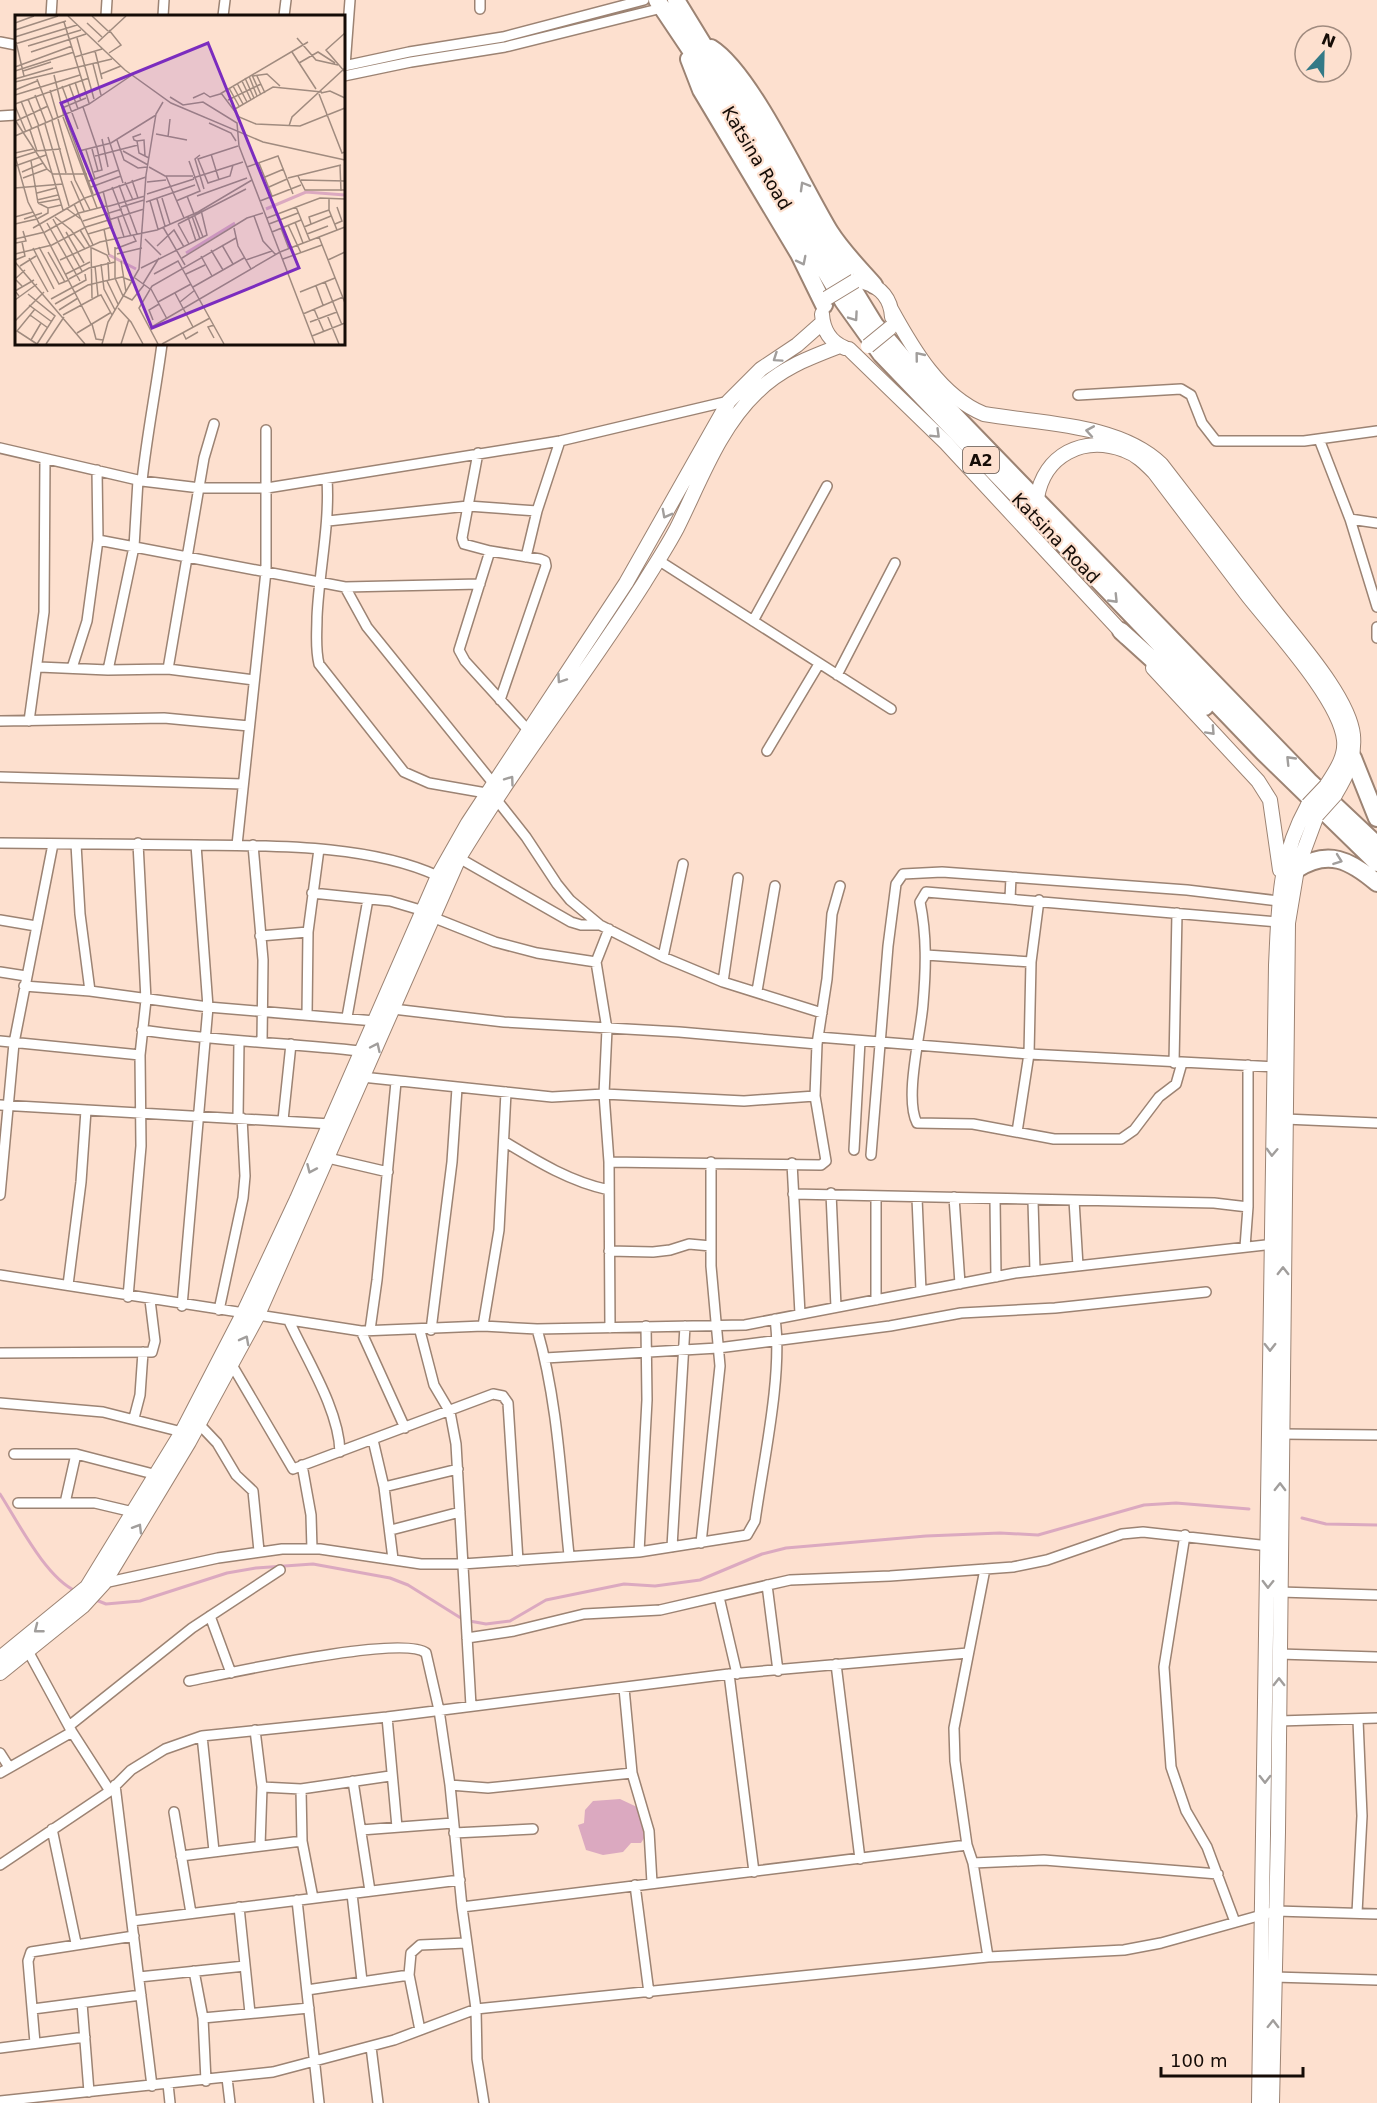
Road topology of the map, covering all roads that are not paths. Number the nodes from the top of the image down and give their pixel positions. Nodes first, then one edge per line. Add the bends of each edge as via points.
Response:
1 (52, 0) edge
2 (107, 0) edge
3 (164, 0) edge
4 (225, 0) edge
5 (286, 0) edge
6 (350, 0) edge
7 (644, 0) edge
8 (665, 3) edge
9 (51, 15) edge
10 (106, 15) edge
11 (163, 15) edge
12 (223, 15) edge
13 (284, 15) edge
14 (0, 42) edge
15 (694, 43) junction
16 (15, 45) edge
17 (345, 55) edge
18 (345, 66) edge
19 (345, 76) edge
20 (15, 114) edge
21 (0, 116) edge
22 (874, 285) junction
23 (824, 308) junction
24 (891, 309) junction
25 (162, 345) edge
26 (844, 348) junction
27 (1078, 395) dead end
28 (729, 400) junction
29 (214, 424) dead end
30 (266, 430) dead end
31 (1377, 431) edge
32 (1319, 439) junction
33 (560, 441) junction
34 (0, 448) edge
35 (478, 453) junction
36 (45, 459) junction
37 (97, 470) junction
38 (327, 479) junction
39 (140, 480) junction
40 (827, 486) dead end
41 (200, 488) junction
42 (267, 488) junction
43 (1037, 498) junction
44 (468, 506) junction
45 (537, 511) junction
46 (1350, 519) junction
47 (328, 521) junction
48 (1377, 523) edge
49 (98, 540) junction
50 (134, 547) junction
51 (490, 551) junction
52 (187, 556) junction
53 (526, 557) junction
54 (657, 560) junction
55 (895, 563) dead end
56 (266, 571) junction
57 (319, 583) junction
58 (480, 584) junction
59 (345, 587) junction
60 (1377, 607) edge
61 (753, 621) junction
62 (1377, 627) edge
63 (1121, 631) junction
64 (1377, 638) edge
65 (819, 664) junction
66 (39, 667) junction
67 (72, 668) junction
68 (168, 669) junction
69 (108, 670) junction
70 (837, 675) junction
71 (254, 680) junction
72 (500, 700) junction
73 (891, 709) dead end
74 (30, 721) junction
75 (0, 722) edge
76 (249, 726) junction
77 (527, 729) junction
78 (767, 751) dead end
79 (1353, 758) junction
80 (0, 777) edge
81 (1294, 783) junction
82 (243, 784) junction
83 (1330, 790) junction
84 (492, 791) junction
85 (1377, 818) edge
86 (0, 843) edge
87 (138, 843) junction
88 (53, 844) junction
89 (76, 844) junction
90 (196, 845) junction
91 (237, 845) junction
92 (253, 845) junction
93 (1377, 845) edge
94 (319, 849) junction
95 (459, 858) junction
96 (1377, 862) edge
97 (682, 864) dead end
98 (1289, 873) junction
99 (438, 876) junction
100 (1011, 877) junction
101 (738, 878) dead end
102 (1377, 883) edge
103 (775, 886) dead end
104 (840, 886) dead end
105 (312, 893) junction
106 (565, 894) junction
107 (368, 899) junction
108 (1010, 899) junction
109 (1039, 900) junction
110 (1279, 901) junction
111 (553, 909) junction
112 (1177, 913) junction
113 (428, 914) junction
114 (0, 920) edge
115 (1278, 922) junction
116 (36, 927) junction
117 (604, 927) junction
118 (308, 932) junction
119 (260, 936) junction
120 (926, 955) junction
121 (663, 957) junction
122 (596, 962) junction
123 (1031, 963) junction
124 (0, 972) edge
125 (25, 981) junction
126 (723, 982) junction
127 (90, 991) junction
128 (757, 992) junction
129 (146, 1000) junction
130 (208, 1007) junction
131 (393, 1009) junction
132 (263, 1010) junction
133 (822, 1013) junction
134 (308, 1015) junction
135 (347, 1017) junction
136 (375, 1021) junction
137 (607, 1029) junction
138 (142, 1030) junction
139 (207, 1040) junction
140 (0, 1041) edge
141 (240, 1041) junction
142 (818, 1041) junction
143 (860, 1041) junction
144 (881, 1041) junction
145 (262, 1042) junction
146 (14, 1043) junction
147 (291, 1044) junction
148 (918, 1044) junction
149 (360, 1051) junction
150 (140, 1054) junction
151 (1029, 1054) junction
152 (1178, 1063) junction
153 (1248, 1065) junction
154 (1275, 1067) junction
155 (362, 1077) junction
156 (396, 1082) junction
157 (457, 1088) junction
158 (506, 1092) junction
159 (604, 1094) junction
160 (814, 1096) junction
161 (3, 1105) edge
162 (86, 1110) junction
163 (139, 1112) junction
164 (199, 1116) junction
165 (240, 1118) junction
166 (1285, 1119) junction
167 (283, 1120) junction
168 (1377, 1123) edge
169 (331, 1124) junction
170 (1017, 1132) junction
171 (505, 1142) junction
172 (854, 1150) dead end
173 (871, 1155) dead end
174 (328, 1158) junction
175 (609, 1162) junction
176 (711, 1162) junction
177 (1, 1163) edge
178 (792, 1163) junction
179 (387, 1172) junction
180 (609, 1190) junction
181 (831, 1193) junction
182 (793, 1194) junction
183 (0, 1195) edge
184 (876, 1196) junction
185 (954, 1197) junction
186 (917, 1198) junction
187 (995, 1199) junction
188 (1074, 1200) junction
189 (1033, 1201) junction
190 (1248, 1207) junction
191 (1277, 1244) junction
192 (711, 1245) junction
193 (1245, 1247) junction
194 (609, 1251) junction
195 (1078, 1266) junction
196 (1035, 1271) junction
197 (0, 1275) edge
198 (996, 1277) junction
199 (960, 1284) junction
200 (68, 1285) junction
201 (921, 1291) junction
202 (1206, 1292) dead end
203 (128, 1297) junction
204 (150, 1300) junction
205 (876, 1300) junction
206 (182, 1305) junction
207 (836, 1307) junction
208 (219, 1310) junction
209 (243, 1314) junction
210 (800, 1314) junction
211 (257, 1317) junction
212 (775, 1319) junction
213 (289, 1321) junction
214 (716, 1325) junction
215 (483, 1326) junction
216 (646, 1326) junction
217 (685, 1326) junction
218 (610, 1328) junction
219 (537, 1329) junction
220 (431, 1330) junction
221 (365, 1331) junction
222 (420, 1331) junction
223 (777, 1342) junction
224 (718, 1348) junction
225 (683, 1350) junction
226 (647, 1351) junction
227 (143, 1352) junction
228 (0, 1353) edge
229 (545, 1358) junction
230 (232, 1365) junction
231 (0, 1403) edge
232 (450, 1412) junction
233 (134, 1418) junction
234 (199, 1424) junction
235 (405, 1428) junction
236 (182, 1432) junction
237 (1281, 1434) junction
238 (1377, 1435) edge
239 (373, 1440) junction
240 (340, 1452) junction
241 (14, 1454) dead end
242 (76, 1454) junction
243 (302, 1465) junction
244 (458, 1469) junction
245 (157, 1475) junction
246 (384, 1487) junction
247 (18, 1503) dead end
248 (65, 1503) junction
249 (133, 1512) junction
250 (460, 1512) junction
251 (391, 1530) junction
252 (1185, 1535) junction
253 (701, 1543) junction
254 (1269, 1546) junction
255 (672, 1547) junction
256 (312, 1549) junction
257 (259, 1551) junction
258 (639, 1552) junction
259 (569, 1555) junction
260 (393, 1559) junction
261 (518, 1561) junction
262 (462, 1564) junction
263 (985, 1569) junction
264 (280, 1570) dead end
265 (766, 1585) junction
266 (95, 1588) junction
267 (1280, 1592) junction
268 (1377, 1595) edge
269 (719, 1597) junction
270 (80, 1603) junction
271 (210, 1616) junction
272 (467, 1638) junction
273 (28, 1651) junction
274 (968, 1653) junction
275 (1279, 1654) junction
276 (1377, 1657) edge
277 (0, 1658) edge
278 (836, 1664) junction
279 (778, 1671) junction
280 (0, 1672) edge
281 (231, 1673) junction
282 (733, 1674) junction
283 (189, 1681) dead end
284 (624, 1688) junction
285 (471, 1706) junction
286 (439, 1710) junction
287 (387, 1717) junction
288 (1377, 1718) edge
289 (1358, 1720) junction
290 (1279, 1721) junction
291 (71, 1729) junction
292 (255, 1730) junction
293 (202, 1736) junction
294 (0, 1753) edge
295 (9, 1767) junction
296 (0, 1773) edge
297 (632, 1773) junction
298 (390, 1776) junction
299 (353, 1782) junction
300 (450, 1785) junction
301 (262, 1787) junction
302 (113, 1788) junction
303 (301, 1789) junction
304 (174, 1812) dead end
305 (397, 1827) junction
306 (454, 1828) junction
307 (52, 1829) junction
308 (533, 1829) dead end
309 (361, 1830) junction
310 (302, 1841) junction
311 (967, 1845) junction
312 (260, 1846) junction
313 (214, 1851) junction
314 (181, 1856) junction
315 (860, 1859) junction
316 (973, 1863) junction
317 (0, 1865) edge
318 (754, 1872) junction
319 (1218, 1874) junction
320 (460, 1880) junction
321 (652, 1883) junction
322 (635, 1885) junction
323 (370, 1891) junction
324 (352, 1894) junction
325 (313, 1898) junction
326 (297, 1900) junction
327 (239, 1907) junction
328 (462, 1907) junction
329 (191, 1913) junction
330 (1269, 1913) junction
331 (1357, 1913) junction
332 (1377, 1914) edge
333 (132, 1921) junction
334 (1235, 1922) junction
335 (134, 1936) junction
336 (466, 1942) junction
337 (76, 1943) junction
338 (988, 1957) junction
339 (245, 1966) junction
340 (194, 1971) junction
341 (409, 1975) junction
342 (139, 1977) junction
343 (1274, 1977) junction
344 (1377, 1980) edge
345 (362, 1981) junction
346 (307, 1990) junction
347 (649, 1993) junction
348 (141, 1995) junction
349 (82, 2003) junction
350 (309, 2008) junction
351 (33, 2009) junction
352 (477, 2009) junction
353 (250, 2013) junction
354 (203, 2018) junction
355 (420, 2030) junction
356 (85, 2037) junction
357 (35, 2043) junction
358 (371, 2047) junction
359 (0, 2048) edge
360 (315, 2063) junction
361 (227, 2078) junction
362 (206, 2081) junction
363 (168, 2084) junction
364 (152, 2085) junction
365 (89, 2092) junction
366 (42, 2100) edge
367 (0, 2101) edge
368 (170, 2103) edge
369 (230, 2103) edge
370 (319, 2103) edge
371 (378, 2103) edge
372 (484, 2103) edge
373 (1259, 2103) edge
374 (1272, 2103) edge

1 - 9 street
2 - 10 street
3 - 11 street
4 - 12 street
5 - 13 street
6 - 17 street
7 - 18 street via 503,37
8 - 15 highway, Katsina Road / A2
8 - 19 street via 505,47
14 - 16 street
22 -> 15 highway via 831,234 728,62
15 -> 23 highway via 692,69 701,90 799,254
15 - 43 highway, Katsina Road / A2 via 886,341
15 -> 81 highway, Katsina Road / A2 via 843,301 881,354
20 - 21 street
22 - 23 main road, bridge via 855,281
22 - 24 main road via 882,291
23 - 26 main road via 832,340
23 -> 28 main road via 797,345 755,374
24 - 26 main road, bridge via 890,328 859,350
79 -> 24 main road via 1353,733 1342,705 1318,667 1161,464 1132,442 1109,435 984,414 974,409 943,384 914,351
25 - 39 street
26 - 54 main road via 782,371 748,402 700,478
26 -> 63 main road via 954,451
27 - 32 street via 1181,389 1191,395 1202,423 1216,441
28 - 33 street
28 -> 77 main road via 626,583
29 - 41 street
30 - 42 street
31 - 32 street
32 - 46 street
33 - 35 street
33 - 45 street
34 - 36 street
35 - 38 street
35 - 44 street
36 - 37 street
36 - 66 street via 44,612
37 - 39 street
37 - 49 street
38 - 42 street
38 - 47 street
39 - 41 street
39 - 50 street
40 - 61 street
41 - 42 street
41 - 52 street
42 - 56 street
43 - 83 main road via 1046,469 1055,460 1089,445 1125,450 1154,472 1330,705 1341,725 1344,741
93 -> 43 highway, Katsina Road / A2 via 1309,780
44 - 45 street
44 - 47 street
44 - 51 street via 462,541 467,546
45 - 53 street
46 - 48 street
46 - 60 street
47 - 57 street
49 - 50 street
49 - 67 street via 87,621
50 - 52 street
50 - 69 street
51 - 53 street
51 - 58 street
52 - 56 street
52 - 68 street
53 - 72 street via 544,561 546,566
54 - 61 street
84 -> 54 main road
55 - 70 street
56 - 57 street
56 - 71 street
57 - 59 street
57 - 84 street via 319,664 397,764 419,781
58 - 59 street
58 - 72 street via 459,650
59 - 84 street via 367,627
61 - 65 street
62 - 64 street
63 - 81 highway via 1252,756
63 -> 98 main road via 1258,781 1270,800
65 - 70 street
65 - 78 street
66 - 67 street
66 - 74 street
67 - 69 street
68 - 69 street
68 - 71 street
70 - 73 street
71 - 76 street
72 - 77 street
74 - 75 street
74 - 76 street via 164,718
76 - 82 street
77 - 84 main road
79 - 83 main road via 1350,770
79 - 85 highway
80 - 82 street
81 - 96 highway, Katsina Road / A2
82 - 91 street
83 - 98 main road, bridge via 1313,810
84 - 95 main road
84 - 99 main road
84 - 106 street
86 - 88 street
87 - 89 street
87 - 90 street
87 - 129 street
88 - 89 street
88 - 116 street
89 - 127 street
90 - 91 street
90 - 130 street
91 - 92 street
92 - 94 street
92 - 119 street
94 - 99 street via 417,866
94 - 105 street
95 - 111 street
95 - 113 main road
97 - 121 street
98 -> 102 highway via 1311,860 1328,856
98 - 110 main road
98 - 166 main road
99 - 113 main road
100 - 108 street
100 - 110 street
100 - 144 street via 922,872 899,877 888,946
101 - 126 street
103 - 128 street
104 - 133 street via 832,914
105 - 107 street
105 - 118 street
106 - 111 street
106 - 117 street
107 - 113 street
107 - 135 street
108 - 109 street
108 - 120 street via 926,892 920,902
109 - 112 street
109 - 123 street
110 - 115 main road
111 - 117 street via 581,925
112 - 115 street
112 - 152 street
113 - 122 street via 495,942
113 - 131 main road
113 - 136 main road
114 - 116 street
115 - 154 main road
116 - 125 street
117 - 121 street
117 - 122 street
118 - 119 street
118 - 134 street
119 - 132 street
120 - 123 street
120 - 148 street
121 - 126 street
122 - 137 street
123 - 151 street
124 - 125 street
125 - 127 street
125 - 146 street
126 - 128 street
127 - 129 street
128 - 133 street
129 - 130 street
129 - 138 street
130 - 132 street
130 - 139 street
131 - 137 street
155 -> 131 main road
132 - 134 street
132 - 145 street
133 - 142 street
134 - 135 street
135 - 136 street
136 - 149 main road
137 - 142 street
137 - 159 street
138 - 139 street
138 - 150 street
139 - 141 street
139 - 164 street
140 - 146 street
141 - 145 street
141 - 165 street
142 - 143 street
142 - 160 street
143 - 144 street
143 - 172 street
144 - 148 street
144 - 173 street
145 - 147 street
146 - 150 street
146 - 161 street
147 - 149 street
147 - 167 street
148 - 151 street
148 - 170 street via 913,1081 917,1124 973,1124
149 - 169 main road
150 - 163 street
151 - 152 street
151 - 170 street
152 - 153 street
152 - 170 street via 1176,1084 1151,1104 1134,1130 1121,1138 1053,1139
153 - 154 street
153 - 190 street
154 -> 191 main road
155 - 156 street
155 - 174 main road
156 - 157 street
156 - 179 street
157 - 158 street
157 - 220 street
158 - 159 street via 552,1097
158 - 171 street
159 - 160 street via 744,1101
159 - 175 street
160 - 178 street via 826,1161 821,1165
161 - 162 street
161 - 177 street
162 - 163 street
162 - 200 street
163 - 164 street
163 - 203 street via 141,1146
164 - 165 street
164 - 206 street
165 - 167 street
165 - 208 street via 243,1198
166 - 168 street
166 - 191 main road
167 - 169 street
169 -> 209 main road
171 - 180 street via 544,1166
171 - 215 street via 499,1230
174 - 179 street
174 - 211 main road
175 - 176 street
175 - 180 street
176 - 178 street
176 - 192 street
177 - 183 street
178 - 182 street
179 - 221 street
180 - 194 street
181 - 182 street
181 - 184 street
181 - 207 street
182 - 210 street
184 - 186 street
184 - 205 street
185 - 186 street
185 - 187 street
185 - 199 street
186 - 201 street
187 - 189 street
187 - 198 street
188 - 189 street
188 - 190 street
188 - 195 street
189 - 196 street
190 - 193 street
191 - 193 street
237 -> 191 main road
191 -> 254 main road
192 - 194 street via 688,1244 662,1251
192 - 214 street
193 - 195 street
194 - 218 street
195 - 196 street
196 - 198 street
197 - 200 street
198 - 199 street
199 - 201 street
200 - 203 street
201 - 205 street
202 - 223 street via 1055,1308 961,1313
203 - 204 street
204 - 206 street
204 - 227 street via 155,1347 152,1352
205 - 207 street
206 - 208 street
207 - 210 street
208 - 209 street
209 - 211 street
209 - 236 main road
210 - 212 street
211 - 213 street
230 -> 211 main road
212 - 214 street
212 - 223 street
213 - 221 street
213 - 240 street via 333,1415
214 - 217 street
214 - 224 street
215 - 219 street
215 - 220 street
216 - 217 street
216 - 218 street
216 - 226 street
217 - 225 street
218 - 219 street
219 - 229 street
220 - 222 street
221 - 222 street
221 - 235 street
222 - 232 street via 430,1376
223 - 224 street
223 - 253 street via 755,1521 747,1535
224 - 225 street
224 - 253 street via 720,1366
225 - 226 street
225 - 255 street
226 - 229 street
226 - 258 street
227 - 228 street
227 - 233 street
229 - 259 street
230 - 234 main road
230 - 243 street via 293,1469
231 - 233 street
232 - 235 street
232 - 244 street
232 - 261 street via 493,1394 503,1396 508,1403
233 - 236 street
234 - 257 street via 217,1443 236,1475 253,1491
266 -> 234 main road
235 - 239 street
236 - 245 main road
237 - 238 street
267 -> 237 main road
239 - 240 street
239 - 246 street
240 - 243 street
241 - 242 street
242 - 245 street
242 - 248 street
243 - 256 street via 311,1515
244 - 246 street
244 - 250 street
245 - 249 main road
246 - 251 street
247 - 248 street
248 - 249 street via 95,1503
249 - 266 main road
250 - 251 street
250 - 262 street
251 - 260 street
252 - 254 street
252 - 263 street via 1122,1534 1047,1560
252 - 319 street via 1164,1667 1169,1744 1178,1792
253 - 255 street
254 -> 330 main road
255 - 258 street
256 - 257 street
256 - 260 street
257 - 266 street
258 - 259 street
259 - 261 street
260 - 262 street
261 - 262 street
262 - 272 street
263 - 265 street via 805,1578
263 - 274 street
264 - 271 street
265 - 269 street
265 - 279 street
266 - 270 main road
267 - 268 street
267 - 275 main road
269 - 272 street via 660,1610 584,1614 507,1633
269 - 282 street
270 - 273 main road
270 -> 277 main road
271 - 281 street
271 - 291 street via 147,1662
272 - 285 street
273 - 280 main road
273 - 291 street
274 - 278 street
274 - 311 street via 954,1728
275 - 276 street
290 -> 275 main road
278 - 279 street
278 - 315 street
279 - 282 street
281 - 283 street
281 - 286 street via 321,1656 388,1648 419,1649 427,1657
282 - 284 street
282 - 318 street
284 - 285 street
284 - 297 street
285 - 286 street
286 - 287 street
286 - 300 street
287 - 292 street
287 - 298 street
288 - 289 street
289 - 290 street
289 - 331 street via 1362,1816
290 - 330 main road
291 - 295 street
291 - 302 street
292 - 293 street
292 - 301 street
293 - 302 street via 165,1749 131,1770
293 - 313 street
294 - 295 street
295 - 296 street
297 - 300 street via 488,1788
297 - 321 street via 649,1831
298 - 299 street
298 - 305 street
299 - 303 street
299 - 309 street
300 - 306 street
301 - 303 street
301 - 312 street
302 - 307 street
302 - 333 street
303 - 310 street
304 - 314 street
305 - 306 street
305 - 309 street
306 - 308 street
306 - 320 street
307 - 317 street
307 - 337 street
309 - 323 street
310 - 312 street
310 - 325 street
311 - 315 street
311 - 316 street
312 - 313 street
313 - 314 street
314 - 329 street
315 - 318 street
316 - 319 street via 1044,1860
316 - 338 street
318 - 321 street
319 - 334 street
320 - 323 street
320 - 328 street
321 - 322 street
322 - 328 street
322 - 347 street
323 - 324 street
324 - 325 street
324 - 345 street
325 - 326 street
326 - 327 street
326 - 346 street
327 - 329 street
327 - 339 street
328 - 336 street
329 - 333 street
330 - 331 street
330 - 334 street
330 - 343 main road
330 - 373 main road
331 - 332 street
333 - 335 street
334 - 338 street via 1124,1950
335 - 337 street
335 - 342 street
336 - 341 street via 414,1948
336 - 352 street
337 - 351 street via 31,1952 28,1961
338 - 347 street
339 - 340 street
339 - 353 street
340 - 342 street
340 - 354 street
341 - 345 street
341 - 355 street
342 - 348 street
343 - 344 street
374 -> 343 main road
345 - 346 street
346 - 350 street
347 - 352 street
348 - 349 street
348 - 364 street
349 - 351 street
349 - 356 street
350 - 353 street
350 - 360 street
351 - 357 street
352 - 355 street
352 - 372 street via 477,2060
353 - 354 street
354 - 362 street
355 - 358 street
356 - 357 street
356 - 365 street
357 - 359 street
358 - 360 street
358 - 371 street
360 - 361 street
360 - 370 street
361 - 362 street
361 - 369 street
362 - 363 street
363 - 364 street
363 - 368 street
364 - 365 street
365 - 366 street
366 - 367 street

